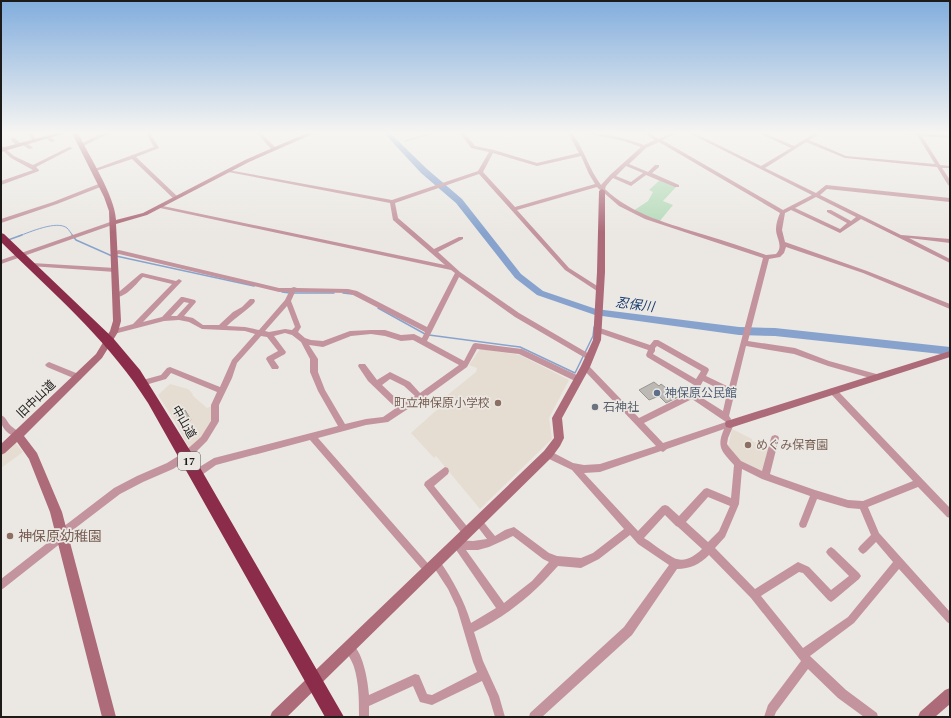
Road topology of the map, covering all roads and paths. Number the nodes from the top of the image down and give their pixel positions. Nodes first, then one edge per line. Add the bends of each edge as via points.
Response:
1 (657, 166) dead end
2 (33, 167) edge
3 (92, 167) edge
4 (104, 167) edge
5 (143, 167) edge
6 (237, 167) edge
7 (483, 167) edge
8 (589, 167) edge
9 (622, 167) edge
10 (631, 167) edge
11 (704, 167) edge
12 (758, 167) edge
13 (940, 167) edge
14 (761, 168) joint
15 (94, 170) junction
16 (228, 171) junction
17 (480, 172) junction
18 (647, 173) junction
19 (612, 176) junction
20 (1, 183) edge
21 (950, 184) edge
22 (101, 185) junction
23 (677, 186) dead end
24 (600, 188) junction
25 (816, 195) junction
26 (176, 198) junction
27 (950, 200) edge
28 (392, 202) junction
29 (160, 206) junction
30 (790, 208) junction
31 (514, 209) junction
32 (829, 211) dead end
33 (783, 212) junction
34 (860, 217) junction
35 (1, 221) edge
36 (851, 223) junction
37 (113, 224) junction
38 (897, 235) junction
39 (1, 236) edge
40 (461, 238) dead end
41 (950, 242) edge
42 (784, 244) junction
43 (434, 252) junction
44 (21, 255) junction
45 (115, 255) junction
46 (766, 257) junction
47 (950, 261) edge
48 (1, 262) edge
49 (32, 265) junction
50 (115, 270) junction
51 (456, 271) junction
52 (294, 289) junction
53 (600, 291) junction
54 (117, 295) junction
55 (252, 301) dead end
56 (288, 301) junction
57 (950, 307) edge
58 (179, 318) junction
59 (164, 319) junction
60 (134, 326) junction
61 (220, 328) junction
62 (598, 330) junction
63 (429, 331) junction
64 (259, 333) junction
65 (294, 333) junction
66 (269, 335) junction
67 (112, 337) junction
68 (303, 340) junction
69 (744, 340) junction
70 (423, 342) junction
71 (651, 348) junction
72 (946, 355) edge
73 (587, 362) junction
74 (49, 365) dead end
75 (465, 365) junction
76 (275, 366) dead end
77 (362, 366) dead end
78 (877, 377) junction
79 (78, 378) junction
80 (578, 379) junction
81 (700, 381) junction
82 (142, 383) junction
83 (377, 384) junction
84 (222, 391) junction
85 (833, 391) junction
86 (731, 392) junction
87 (692, 395) junction
88 (420, 397) junction
89 (402, 409) junction
90 (1, 418) edge
91 (727, 420) junction
92 (638, 422) junction
93 (343, 428) junction
94 (18, 435) junction
95 (312, 437) junction
96 (775, 438) dead end
97 (663, 448) junction
98 (1, 450) edge
99 (548, 454) junction
100 (186, 456) junction
101 (738, 464) junction
102 (575, 469) junction
103 (446, 470) dead end
104 (196, 474) junction
105 (765, 476) junction
106 (920, 482) junction
107 (815, 494) junction
108 (735, 504) junction
109 (863, 505) junction
110 (950, 514) edge
111 (478, 522) junction
112 (680, 522) junction
113 (803, 524) dead end
114 (629, 530) junction
115 (467, 533) junction
116 (62, 535) junction
117 (876, 536) junction
118 (638, 538) junction
119 (494, 541) junction
120 (456, 544) junction
121 (863, 548) dead end
122 (709, 549) junction
123 (831, 552) dead end
124 (557, 561) junction
125 (899, 562) junction
126 (675, 564) junction
127 (432, 567) junction
128 (1, 585) edge
129 (754, 595) junction
130 (502, 609) junction
131 (950, 619) edge
132 (468, 630) junction
133 (349, 648) junction
134 (805, 658) junction
135 (483, 675) junction
136 (314, 681) junction
137 (950, 696) edge
138 (364, 703) junction
139 (109, 717) edge
140 (277, 717) edge
141 (335, 717) edge
142 (364, 717) edge
143 (500, 717) edge
144 (534, 717) edge
145 (769, 717) edge
146 (873, 717) edge
147 (925, 717) edge

1 - 18 street
2 - 20 street via 37,170
3 - 15 street, 旧中山道
4 - 15 street
5 - 26 street
6 - 16 street
7 - 17 street
8 - 24 street
9 - 19 street
10 - 18 street
11 - 33 street
12 - 14 street
13 - 21 street
14 - 25 street
15 - 22 street, 旧中山道
16 - 26 street
16 - 28 street
17 - 28 street
17 - 31 street
18 - 19 street via 631,184
18 - 23 street
19 - 24 street
22 - 35 street
22 - 37 street, 旧中山道 via 111,207
24 - 31 street
24 - 46 street via 626,207 651,219
24 - 53 street
25 - 27 street via 826,187
25 - 30 street
25 - 34 street
26 - 29 street
28 - 43 street via 396,219
29 - 37 street via 145,214
29 - 51 street
30 - 33 street
30 - 36 street via 840,231
31 - 53 street via 567,269
32 - 36 street
33 - 42 street via 780,231
34 - 36 street
34 - 38 street
37 - 44 street
37 - 45 street, 旧中山道
38 - 41 street
38 - 47 street
39 - 44 highway, 中山道 / 17
40 - 43 street
42 - 46 street via 778,256
42 - 57 street via 865,272
43 - 51 street
44 - 48 street
44 - 49 highway, 中山道 / 17
45 - 50 street, 旧中山道
45 - 52 street via 119,252 279,290
46 - 69 street
49 - 50 street
49 - 67 highway, 中山道 / 17
50 - 54 street, 旧中山道
51 - 63 street
51 - 73 street
52 - 56 street
52 - 63 street via 355,293
53 - 62 street
54 - 60 street via 122,294 142,275 178,282
54 - 67 street, 旧中山道 via 117,321
55 - 61 street
56 - 64 street
56 - 65 street via 298,327
58 - 59 street
58 - 59 street via 193,302 183,299
58 - 61 street via 191,320 202,327
59 - 60 street
60 - 67 street
61 - 64 street via 245,329
62 - 71 street
62 - 73 street via 597,340
63 - 70 street
64 - 66 street
64 - 84 street via 234,362
65 - 66 street via 285,331
65 - 68 street
66 - 76 street via 283,352 269,359
67 - 79 street, 旧中山道
67 - 82 highway, 中山道 / 17
68 - 70 street via 322,344 350,334 371,332 401,338 414,337
68 - 93 street via 314,359 314,372 322,391
69 - 78 street via 795,351
69 - 86 street
70 - 75 street
71 - 81 street via 649,355
71 - 81 street via 656,342 705,370
72 - 78 street
73 - 80 street
73 - 92 street
74 - 79 street
75 - 80 street via 475,346 520,351
75 - 88 street
77 - 83 street
78 - 85 street
79 - 94 street, 旧中山道
80 - 99 street via 557,418 559,440
81 - 86 street
81 - 87 street
82 - 84 street via 163,377 170,370
82 - 100 highway, 中山道 / 17
83 - 88 street via 390,375 408,384
83 - 89 street
84 - 100 street via 215,405 215,421 204,439
85 - 91 street
85 - 106 street
86 - 91 street
87 - 91 street
87 - 92 street
88 - 89 street
89 - 93 street via 385,420
90 - 94 street via 8,428
91 - 97 street
91 - 101 street via 723,444
92 - 97 street
93 - 95 street
94 - 98 street
94 - 116 street, 旧中山道 via 32,456 49,494
95 - 104 street via 214,462
95 - 127 street
96 - 105 street
97 - 102 street via 600,468
99 - 102 street
99 - 111 street
100 - 104 highway, 中山道 / 17
100 - 116 street via 162,471 140,478 117,491
101 - 105 street
101 - 108 street
102 - 114 street
103 - 115 street via 428,485
104 - 136 highway, 中山道 / 17
105 - 107 street
106 - 109 street
106 - 110 street
107 - 109 street via 848,504
107 - 113 street
108 - 112 street via 707,492
108 - 122 street via 722,534
109 - 117 street
111 - 115 street
111 - 119 street
112 - 118 street via 665,509
112 - 122 street
114 - 118 street
114 - 124 street via 589,560 581,563
115 - 120 street
116 - 128 street
116 - 139 street, 旧中山道
117 - 121 street
117 - 125 street
118 - 126 street via 650,549
119 - 120 street via 468,547
119 - 124 street via 514,531 546,556
120 - 127 street
120 - 130 street
122 - 126 street via 699,558 685,564
122 - 129 street
123 - 129 street via 856,576 831,598 806,570 798,567
124 - 130 street via 534,585
125 - 131 street
125 - 134 street via 851,620
126 - 144 street via 628,631
127 - 132 street via 451,586 461,606
127 - 133 street
129 - 134 street
130 - 132 street
132 - 135 street
133 - 136 street
133 - 138 street via 357,661
134 - 145 street
134 - 146 street via 842,694
135 - 138 street via 432,700 424,698 415,679
135 - 143 street via 494,696
136 - 140 street
136 - 141 highway, 中山道 / 17
137 - 147 street
138 - 142 street

